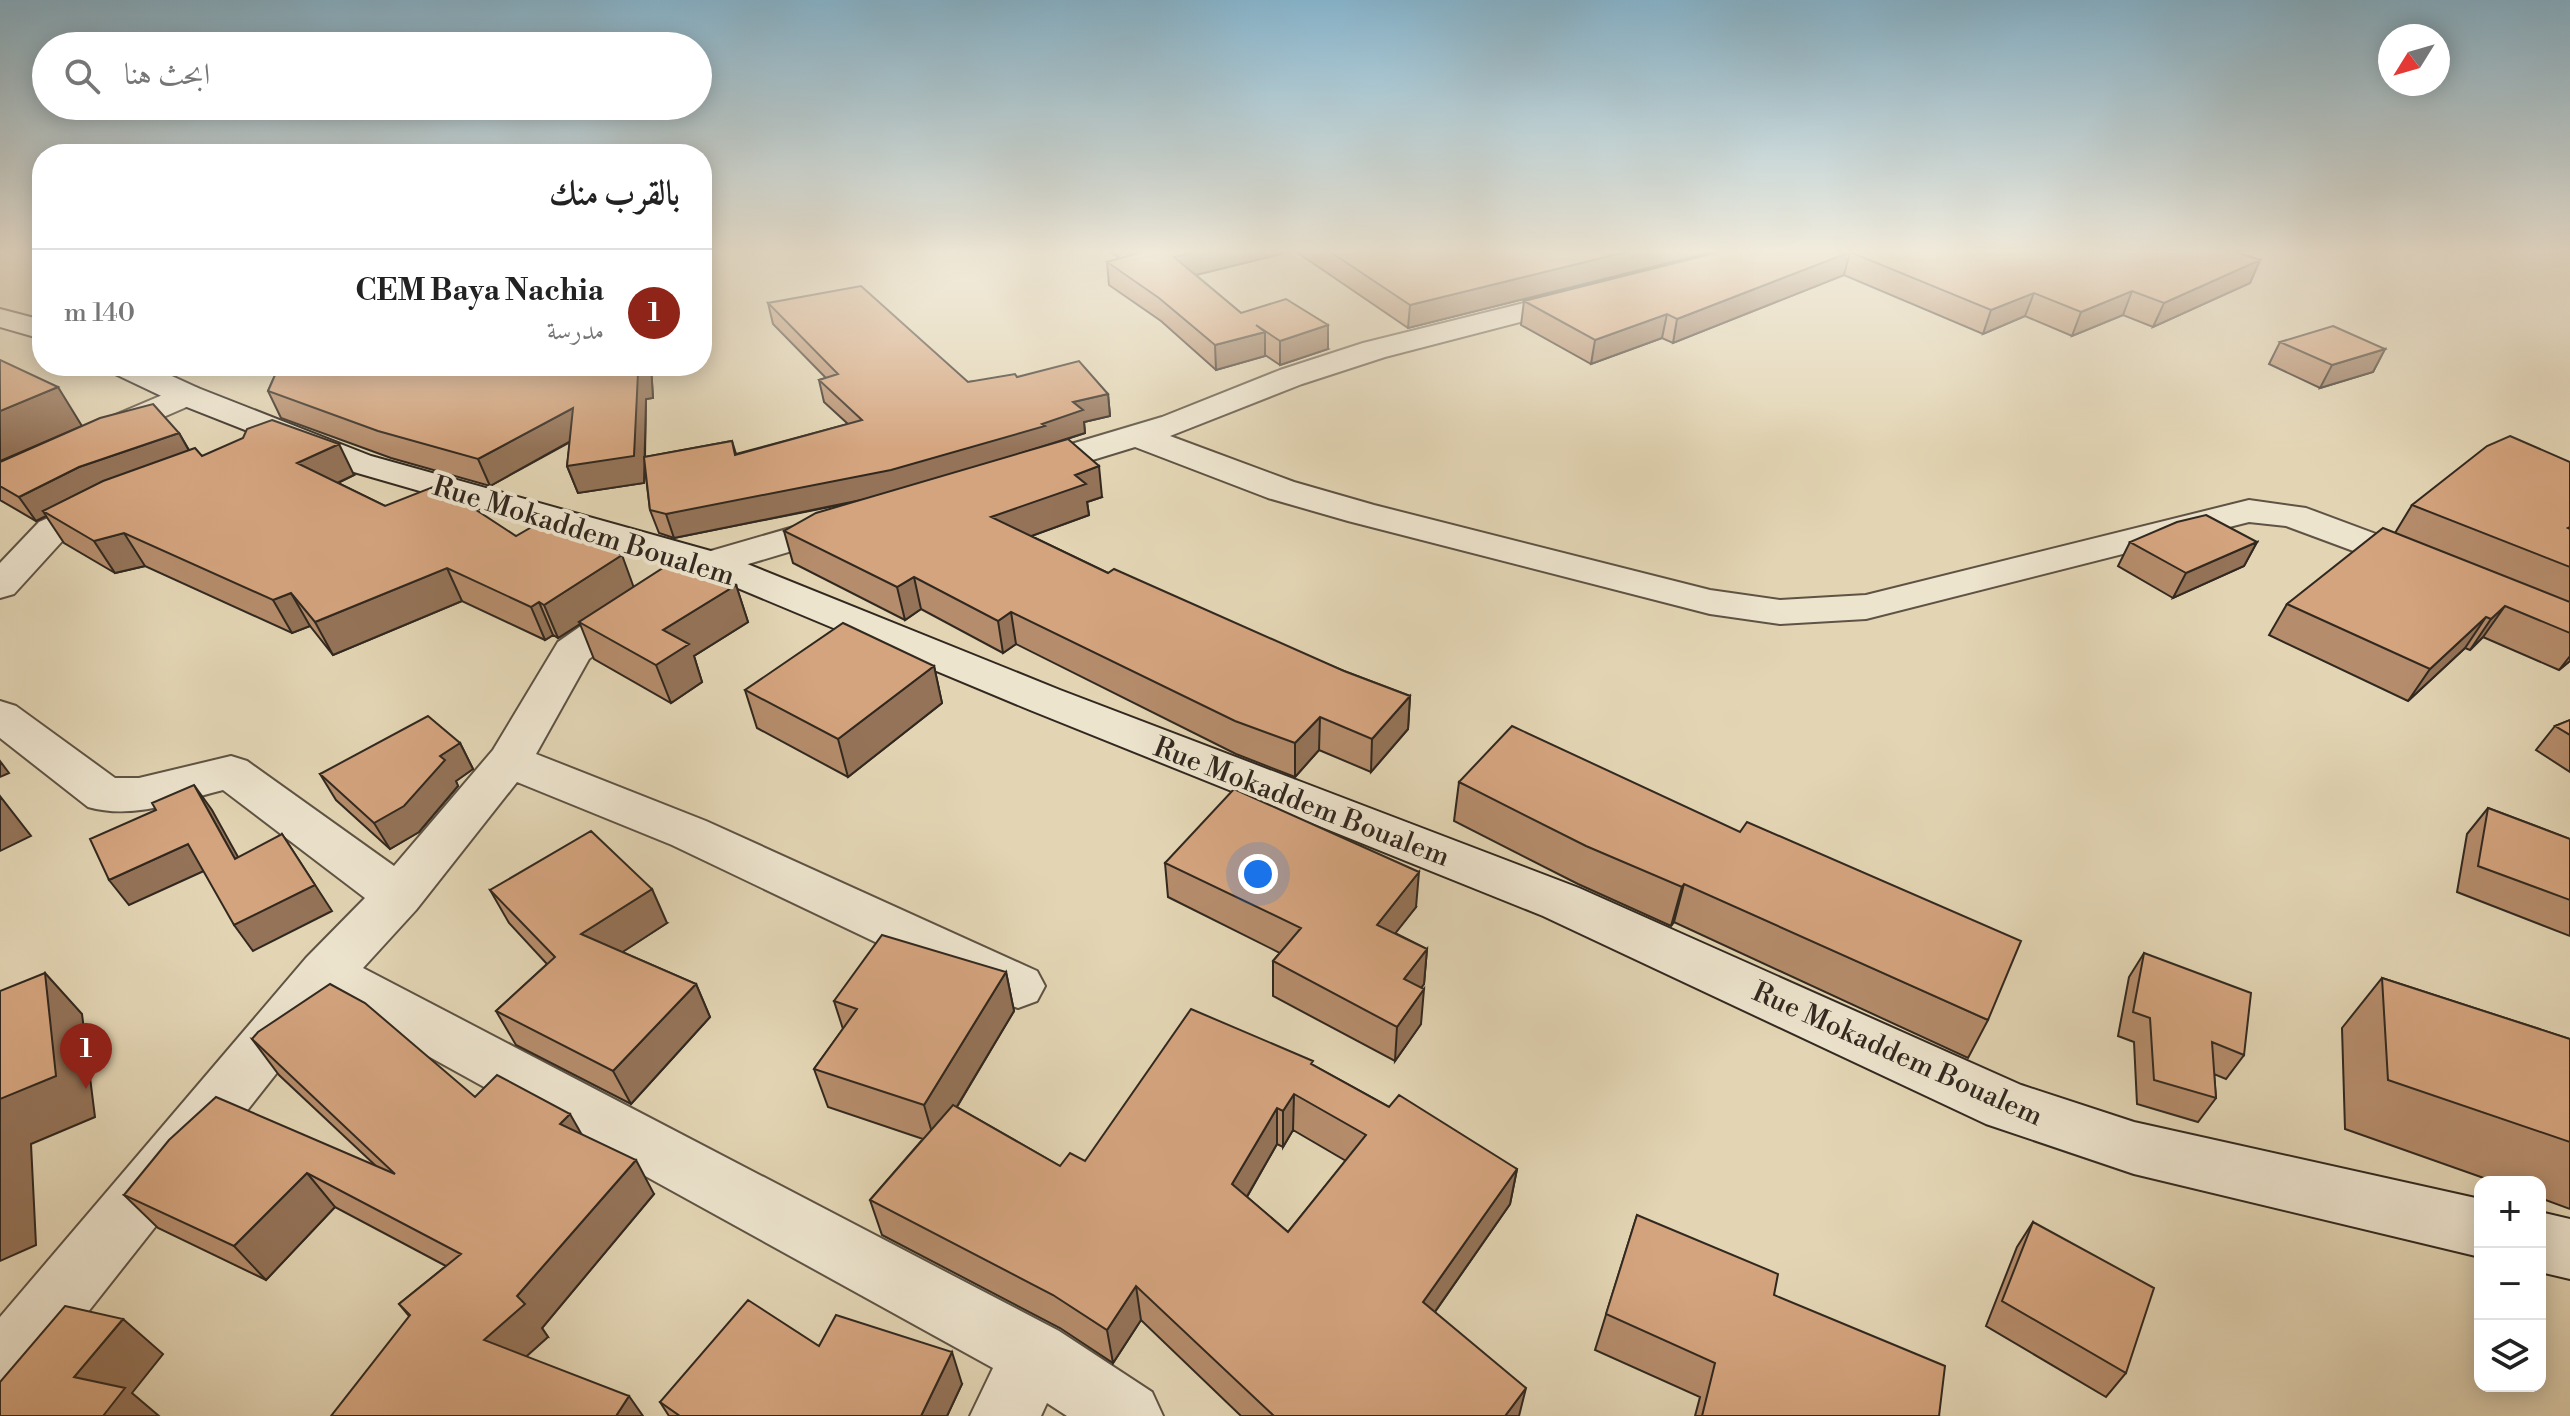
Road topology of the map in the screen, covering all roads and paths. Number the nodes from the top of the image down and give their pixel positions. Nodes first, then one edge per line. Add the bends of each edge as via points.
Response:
1 (1503, 317) edge
2 (0, 318) edge
3 (32, 327) edge
4 (145, 376) edge
5 (186, 395) junction
6 (290, 435) junction
7 (1137, 436) junction
8 (246, 451) edge
9 (0, 477) edge
10 (1000, 477) edge
11 (136, 492) edge
12 (878, 513) edge
13 (711, 563) junction
14 (2458, 579) edge
15 (0, 586) edge
16 (0, 716) edge
17 (509, 761) junction
18 (398, 896) junction
19 (325, 973) junction
20 (1018, 986) dead end
21 (2474, 1227) edge
22 (2546, 1243) edge
23 (2570, 1249) edge
24 (1035, 1355) junction
25 (0, 1369) edge
26 (1005, 1416) edge
27 (1128, 1416) edge

1 - 7 street via 1374,350
2 - 3 street
4 - 5 street, Rue Mokaddem Boualem
5 - 6 street, Rue Mokaddem Boualem
5 - 9 street
6 - 8 street
6 - 13 street, Rue Mokaddem Boualem via 372,467
7 - 10 street
7 - 14 street via 1281,490 1361,513 1710,602 1780,612 1866,607 2249,511 2293,516
11 - 15 street via 52,530
12 - 13 street
13 - 17 street via 573,651
13 - 21 street, Rue Mokaddem Boualem via 1561,902 2007,1106 2134,1148
16 - 18 street via 105,795 139,795 231,772
17 - 18 street
17 - 20 street via 689,833
18 - 19 street
19 - 24 street
19 - 25 street
22 - 23 street
24 - 26 street
24 - 27 street

